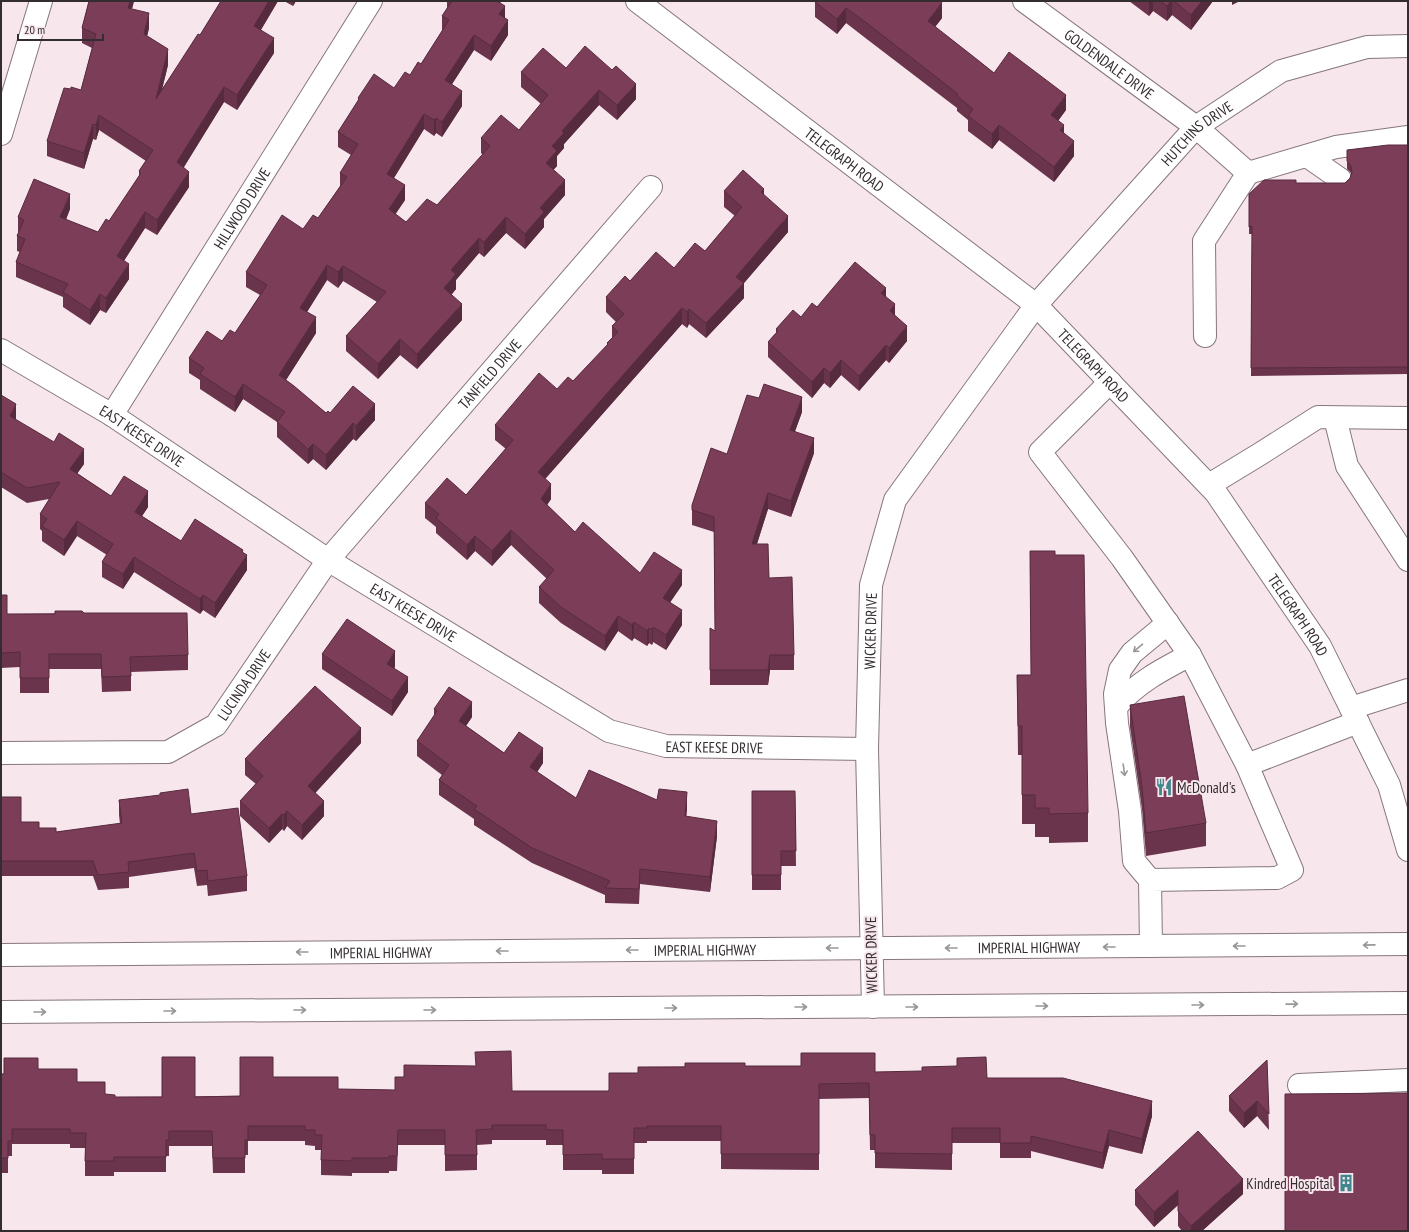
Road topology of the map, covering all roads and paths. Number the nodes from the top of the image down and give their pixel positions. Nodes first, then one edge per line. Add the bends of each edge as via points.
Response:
1 (41, 1) edge
2 (371, 1) edge
3 (637, 1) edge
4 (1024, 1) edge
5 (1408, 46) edge
6 (1196, 127) junction
7 (1, 134) edge
8 (1408, 137) edge
9 (1307, 156) junction
10 (1248, 173) junction
11 (1340, 179) dead end
12 (651, 187) dead end
13 (1036, 305) junction
14 (1205, 336) dead end
15 (1, 350) edge
16 (1110, 382) junction
17 (112, 415) junction
18 (1335, 418) junction
19 (1408, 418) edge
20 (1209, 485) junction
21 (328, 560) junction
22 (1408, 560) edge
23 (1168, 623) junction
24 (1190, 655) junction
25 (1408, 690) edge
26 (1116, 707) junction
27 (1355, 715) junction
28 (867, 749) junction
29 (1, 753) edge
30 (1247, 765) junction
31 (1408, 850) edge
32 (1150, 880) junction
33 (1408, 944) edge
34 (1151, 946) junction
35 (871, 948) junction
36 (1, 955) edge
37 (1408, 1003) edge
38 (873, 1007) junction
39 (1, 1012) edge
40 (1408, 1080) edge
41 (1299, 1086) dead end

1 - 7 main road
2 - 17 main road, HILLWOOD DRIVE
3 - 13 main road, TELEGRAPH ROAD
4 - 6 main road, GOLDENDALE DRIVE
5 - 6 main road, HUTCHINS DRIVE via 1367,47 1281,71
6 - 10 main road, GOLDENDALE DRIVE
6 - 13 main road, HUTCHINS DRIVE
8 - 9 main road via 1336,147
9 - 10 main road
9 - 11 main road
10 - 14 main road via 1204,242
12 - 21 main road, TANFIELD DRIVE
13 - 16 main road, TELEGRAPH ROAD
13 - 28 main road, WICKER DRIVE via 895,500 871,585
15 - 17 main road, EAST KEESE DRIVE
16 - 20 main road, TELEGRAPH ROAD
16 - 23 main road via 1040,452 1122,558
17 - 21 main road, EAST KEESE DRIVE
18 - 19 main road
18 - 20 main road via 1318,417
18 - 22 main road via 1347,466
20 - 27 main road, TELEGRAPH ROAD via 1320,646
21 - 28 main road, EAST KEESE DRIVE via 608,731 666,746
21 - 29 main road, LUCINDA DRIVE via 216,725 168,752
23 - 24 main road
23 -> 26 main road via 1132,653 1120,670 1115,694
24 - 26 main road via 1128,693
24 - 30 main road
25 - 27 main road
26 -> 32 main road via 1134,861
27 - 30 main road
27 - 31 main road, TELEGRAPH ROAD via 1389,784
28 - 35 main road, WICKER DRIVE
30 - 32 main road via 1292,870 1277,878
32 - 34 main road
33 -> 34 main road, IMPERIAL HIGHWAY
34 -> 35 main road, IMPERIAL HIGHWAY
35 -> 36 main road, IMPERIAL HIGHWAY
35 - 38 main road, WICKER DRIVE
38 -> 37 main road
39 -> 38 main road
40 - 41 main road

